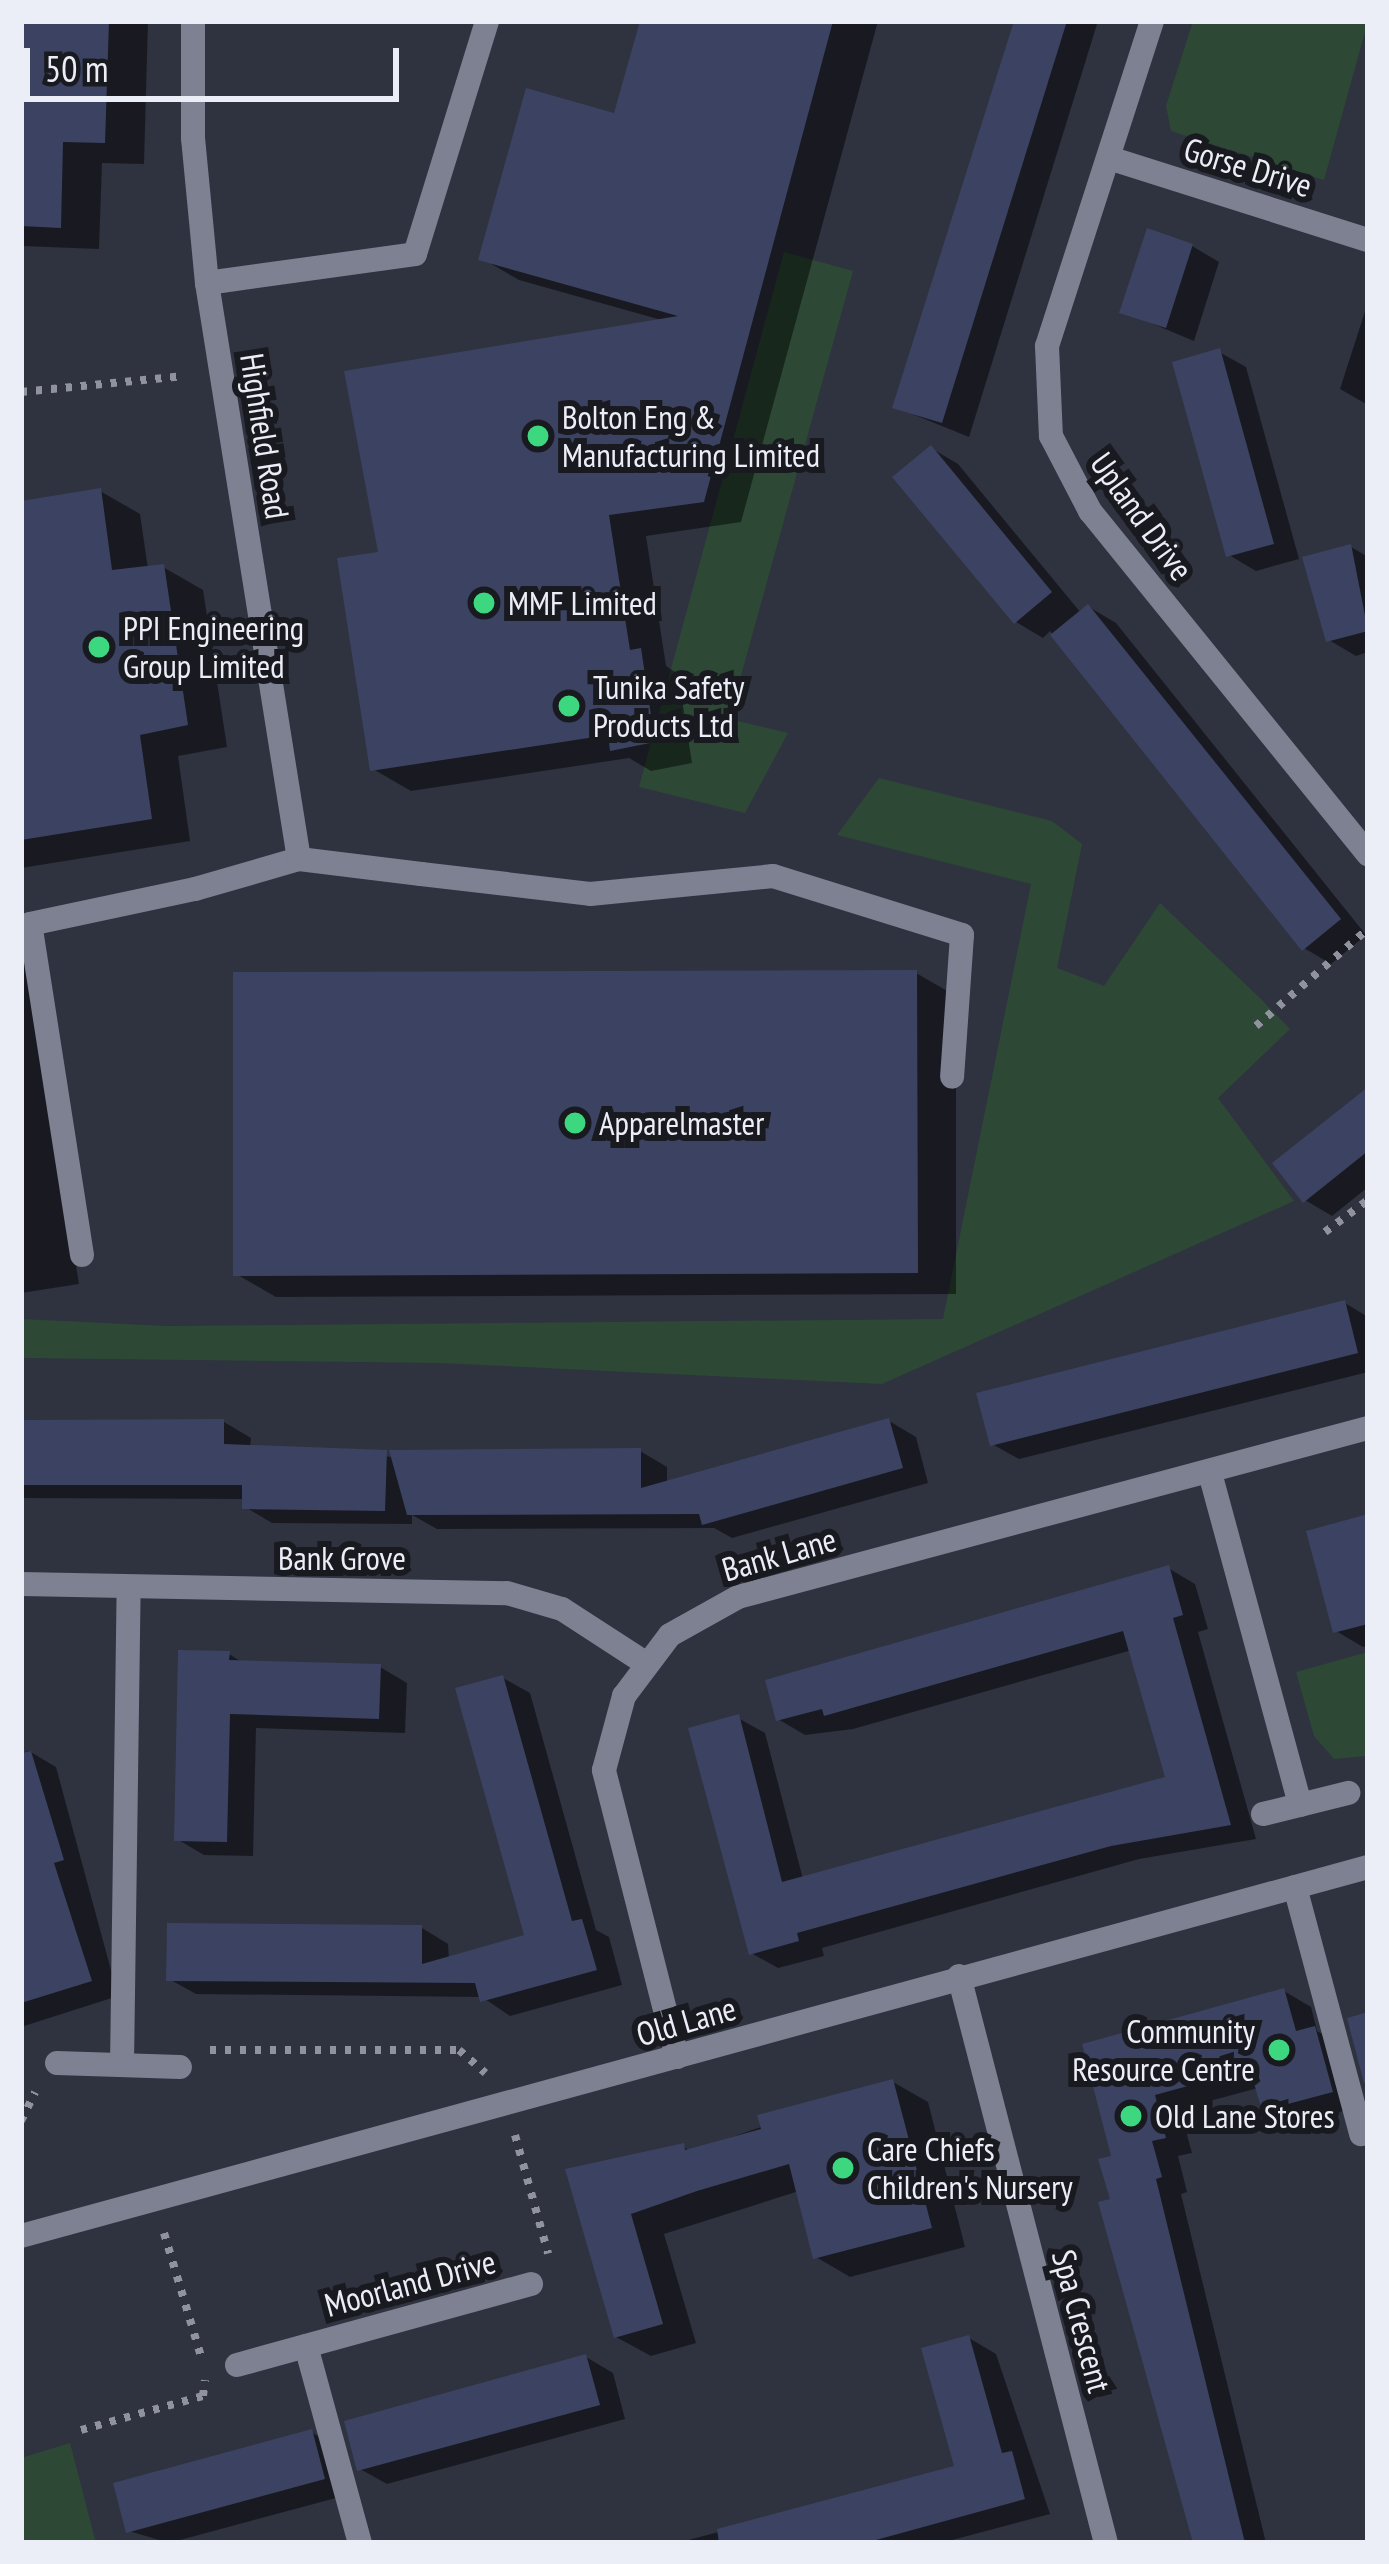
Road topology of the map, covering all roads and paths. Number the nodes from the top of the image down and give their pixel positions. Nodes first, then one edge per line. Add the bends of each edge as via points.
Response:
1 (193, 21) edge
2 (487, 21) edge
3 (1152, 21) edge
4 (1109, 158) junction
5 (1368, 240) edge
6 (207, 283) junction
7 (221, 372) junction
8 (21, 392) edge
9 (1368, 854) edge
10 (299, 859) junction
11 (1368, 929) edge
12 (1256, 1026) dead end
13 (952, 1077) dead end
14 (1368, 1200) edge
15 (1325, 1232) dead end
16 (82, 1256) dead end
17 (1368, 1428) edge
18 (1210, 1473) junction
19 (21, 1584) edge
20 (129, 1590) junction
21 (645, 1663) junction
22 (1348, 1793) dead end
23 (1300, 1805) junction
24 (1263, 1814) dead end
25 (1368, 1867) edge
26 (1295, 1887) junction
27 (959, 1976) junction
28 (677, 2057) junction
29 (57, 2062) dead end
30 (122, 2065) junction
31 (180, 2067) joint
32 (508, 2106) junction
33 (1361, 2134) dead end
34 (154, 2200) junction
35 (21, 2236) edge
36 (531, 2284) joint
37 (306, 2346) junction
38 (237, 2366) joint
39 (206, 2373) junction
40 (81, 2430) dead end
41 (360, 2543) edge
42 (1106, 2543) edge

1 - 6 street, Highfield Road via 193,138
2 - 6 street via 415,254
3 - 4 street, Upland Drive
4 - 5 street, Gorse Drive
4 - 9 street, Upland Drive via 1047,346 1043,395 1051,436 1090,511
6 - 7 street, Highfield Road
7 - 8 path
7 - 10 street, Highfield Road
10 - 13 street via 590,894 773,876 962,935
10 - 16 street via 30,924
11 - 12 path
14 - 15 path
17 - 18 street, Bank Lane
18 - 21 street, Bank Lane via 738,1597 700,1612
18 - 23 street
19 - 20 street, Bank Grove
20 - 21 street, Bank Grove via 507,1593 562,1610
20 - 30 street
21 - 28 street, Bank Lane via 610,1733 604,1770
22 - 23 street
23 - 24 street
25 - 26 street, Old Lane
26 - 27 street, Old Lane
26 - 33 street
27 - 28 street, Old Lane
27 - 42 street, Spa Crescent
28 - 32 street, Old Lane
29 - 30 street
30 - 31 street
31 - 32 path via 195,2050 459,2050
32 - 34 street, Old Lane
32 - 36 path via 554,2278
34 - 35 street, Old Lane
34 - 39 path
36 - 37 street, Moorland Drive
37 - 38 street, Moorland Drive
37 - 41 street, Moorland Drive
38 - 39 path
39 - 40 path via 203,2396

